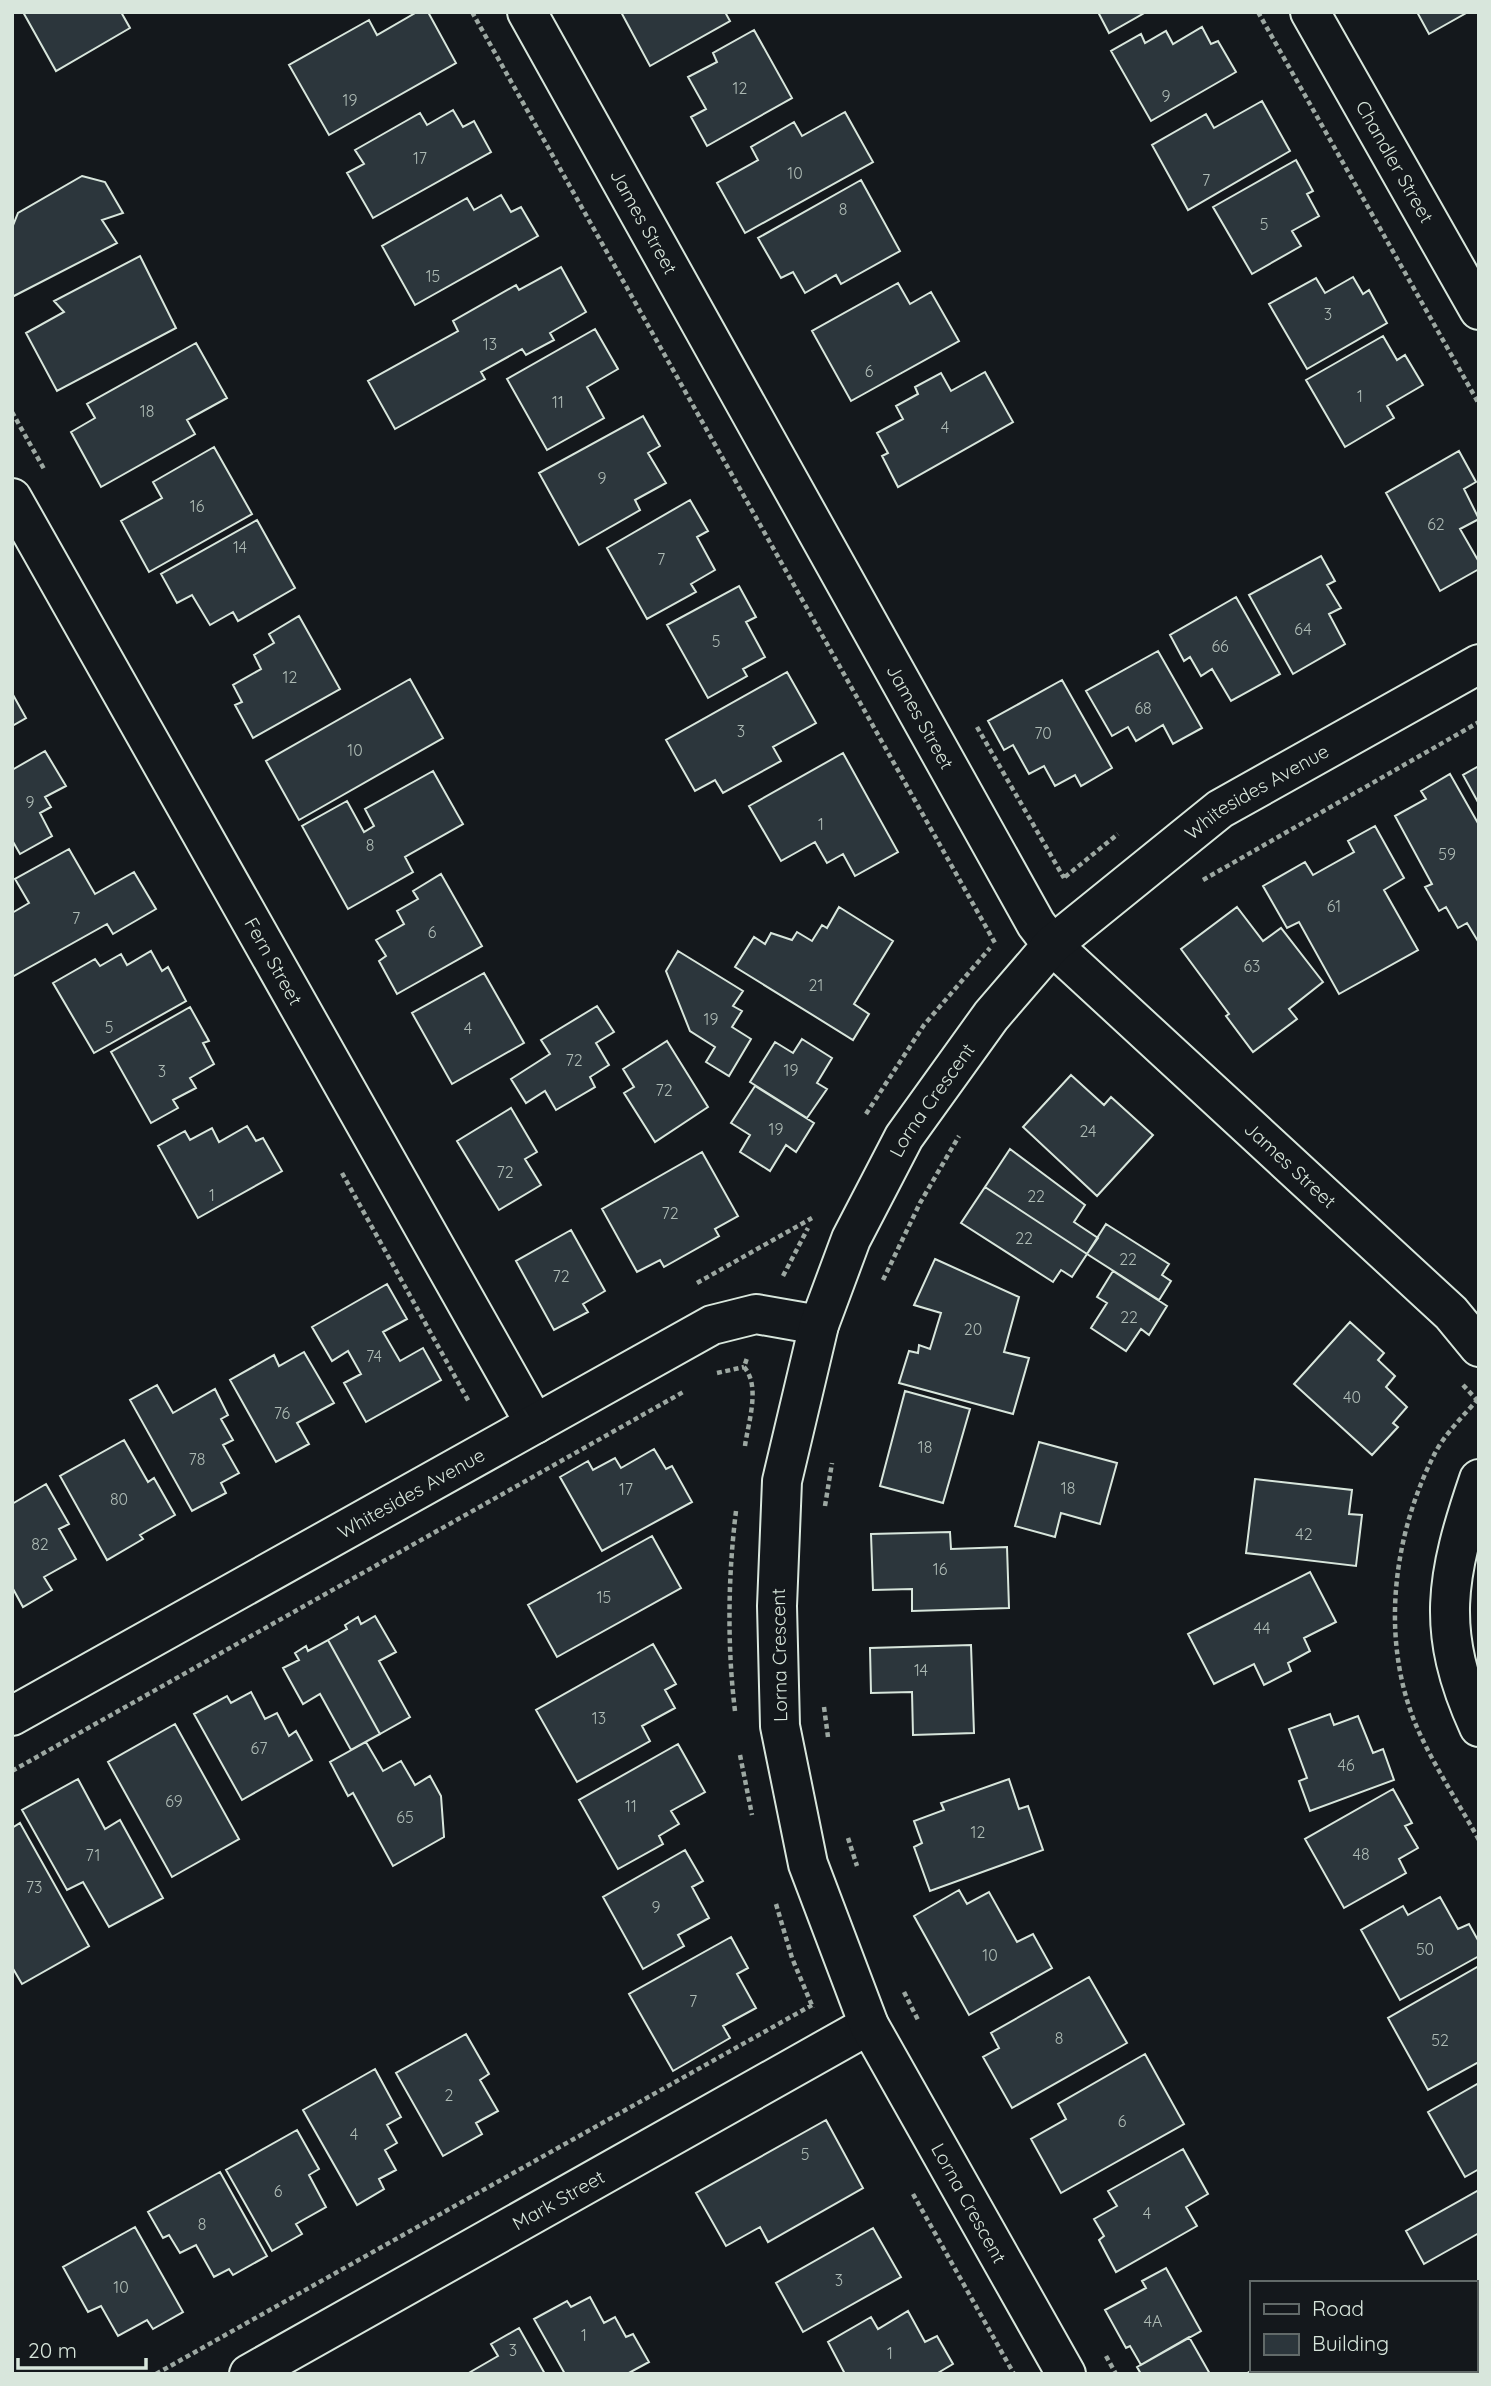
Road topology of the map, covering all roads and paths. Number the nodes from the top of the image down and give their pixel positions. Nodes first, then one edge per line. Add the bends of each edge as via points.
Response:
1 (472, 12) edge
2 (527, 12) edge
3 (1258, 12) edge
4 (1310, 12) edge
5 (1479, 310) edge
6 (1479, 404) edge
7 (12, 498) edge
8 (1479, 664) edge
9 (1479, 722) edge
10 (1128, 827) dead end
11 (1195, 886) dead end
12 (1028, 909) junction
13 (995, 943) junction
14 (1052, 945) junction
15 (860, 1125) dead end
16 (966, 1125) dead end
17 (819, 1206) dead end
18 (880, 1287) dead end
19 (764, 1316) junction
20 (1465, 1322) edge
21 (819, 1325) junction
22 (1479, 1346) edge
23 (744, 1367) junction
24 (707, 1379) dead end
25 (695, 1386) dead end
26 (535, 1424) junction
27 (744, 1451) dead end
28 (833, 1454) dead end
29 (1479, 1479) edge
30 (737, 1504) dead end
31 (1470, 1518) edge
32 (823, 1520) dead end
33 (823, 1698) dead end
34 (12, 1716) edge
35 (737, 1723) dead end
36 (1479, 1727) edge
37 (829, 1747) dead end
38 (740, 1748) dead end
39 (12, 1771) edge
40 (754, 1822) dead end
41 (847, 1833) dead end
42 (857, 1868) dead end
43 (773, 1896) dead end
44 (900, 1984) dead end
45 (812, 2005) junction
46 (869, 2025) junction
47 (924, 2033) dead end
48 (830, 2047) junction
49 (912, 2192) dead end
50 (1102, 2349) dead end
51 (156, 2374) edge
52 (248, 2374) edge
53 (1014, 2374) edge
54 (1066, 2374) edge
55 (1116, 2374) edge

1 - 13 path
2 - 12 street, James Street
3 - 6 path
4 - 5 street, Chandler Street
7 - 26 street, Fern Street
8 - 14 street, Whitesides Avenue via 1220,809
9 - 11 path via 1278,834
10 - 12 path
12 - 13 path
12 - 14 street, James Street
13 - 15 path via 924,1025
14 - 20 street, James Street
14 - 21 street, Lorna Crescent via 991,1016 904,1137 851,1239
16 - 18 path via 920,1203
17 - 19 path
19 - 21 street, Whitesides Avenue
19 - 23 path
19 - 26 street, Whitesides Avenue via 712,1325
20 - 22 street, James Street
21 - 46 street, Lorna Crescent via 782,1481 776,1605 780,1726 808,1864
23 - 24 path
23 - 27 path via 752,1387
25 - 39 path
26 - 34 street, Whitesides Avenue
28 - 32 path
29 - 31 street
30 - 35 path via 731,1660
31 - 36 street via 1450,1575 1450,1631 1459,1674
33 - 37 path
38 - 40 path
41 - 42 path
43 - 45 path
44 - 47 path
45 - 48 path
45 - 51 path
46 - 48 street, Mark Street
46 - 54 street, Lorna Crescent
48 - 52 street, Mark Street
49 - 53 path
50 - 55 path

